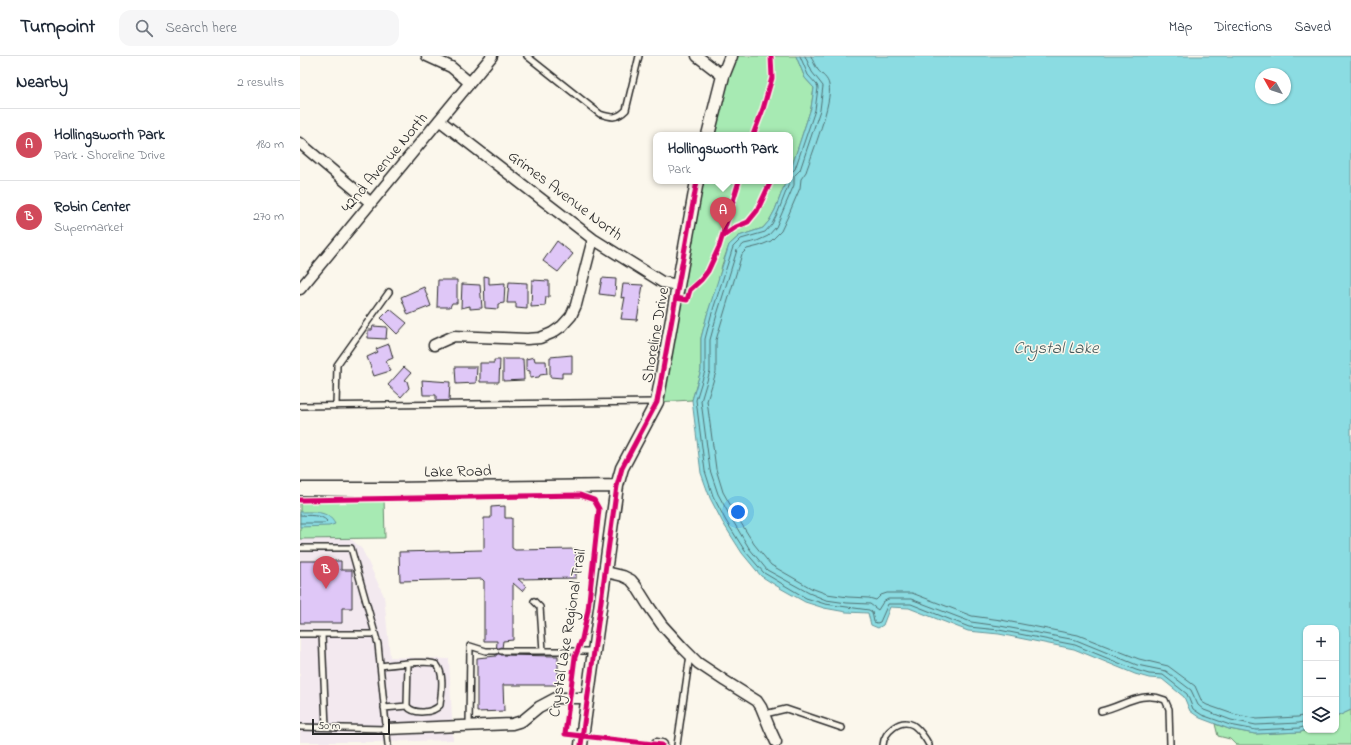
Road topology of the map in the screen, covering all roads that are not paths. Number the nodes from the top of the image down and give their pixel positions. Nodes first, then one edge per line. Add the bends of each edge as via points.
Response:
1 (427, 56) edge
2 (492, 56) edge
3 (527, 56) edge
4 (639, 56) edge
5 (697, 56) edge
6 (731, 56) edge
7 (723, 76) junction
8 (470, 83) junction
9 (439, 120) junction
10 (709, 132) edge
11 (300, 143) edge
12 (696, 184) edge
13 (371, 203) junction
14 (594, 239) junction
15 (678, 284) junction
16 (300, 289) edge
17 (389, 292) dead end
18 (434, 345) dead end
19 (657, 402) junction
20 (300, 406) edge
21 (336, 406) junction
22 (617, 486) junction
23 (300, 489) edge
24 (300, 548) edge
25 (606, 572) junction
26 (534, 600) dead end
27 (300, 634) edge
28 (322, 634) junction
29 (375, 634) junction
30 (543, 651) junction
31 (594, 651) junction
32 (690, 655) junction
33 (408, 664) junction
34 (380, 666) junction
35 (587, 698) junction
36 (407, 706) junction
37 (384, 708) junction
38 (1101, 711) dead end
39 (765, 714) junction
40 (469, 726) junction
41 (300, 727) edge
42 (326, 727) junction
43 (386, 728) junction
44 (842, 728) dead end
45 (776, 744) edge
46 (388, 745) edge
47 (582, 745) edge
48 (677, 745) edge
49 (883, 745) edge
50 (929, 745) edge
51 (1170, 745) edge

1 - 8 street via 451,67
2 - 8 street, 42nd Avenue North
3 - 4 lane via 600,114 611,118 619,117 626,110
5 - 7 street
6 - 7 street
7 - 10 street
8 - 9 street, 42nd Avenue North
9 - 13 street, 42nd Avenue North
9 - 14 street, Grimes Avenue North
11 - 13 street
12 - 15 street, Shoreline Drive
13 - 16 street, 42nd Avenue North
14 - 15 street, Grimes Avenue North via 662,282
14 - 18 street via 576,305 571,316 552,333 540,338 527,339 454,336
15 - 19 street, Shoreline Drive
17 - 21 lane via 337,365
19 - 21 lane
19 - 22 street, Shoreline Drive via 622,468
20 - 21 lane
22 - 23 street, Lake Road
22 - 25 street, Shoreline Drive
24 - 29 lane via 351,548
25 - 31 street, Shoreline Drive
25 - 32 street via 631,580 662,625
26 - 30 lane via 540,608
27 - 28 lane
28 - 29 lane
28 - 42 lane
29 - 34 lane
30 - 31 lane
30 - 40 lane via 486,651 470,646
31 - 35 street, Shoreline Drive
32 - 39 street via 725,682 757,701
32 - 48 lane
33 - 34 lane
33 - 36 lane
33 - 36 lane via 434,662 440,673 441,684 440,705 437,709 416,712
34 - 37 lane
35 - 40 street via 556,698 539,707 522,721 512,724
35 - 47 street, Shoreline Drive
36 - 37 lane
37 - 43 lane
38 - 51 lane via 1132,699 1148,697 1165,700 1169,709
39 - 44 lane via 786,709
39 - 45 street
40 - 43 street
41 - 42 lane
42 - 43 lane
43 - 46 lane
49 - 50 lane via 883,741 893,728 907,723 914,726

